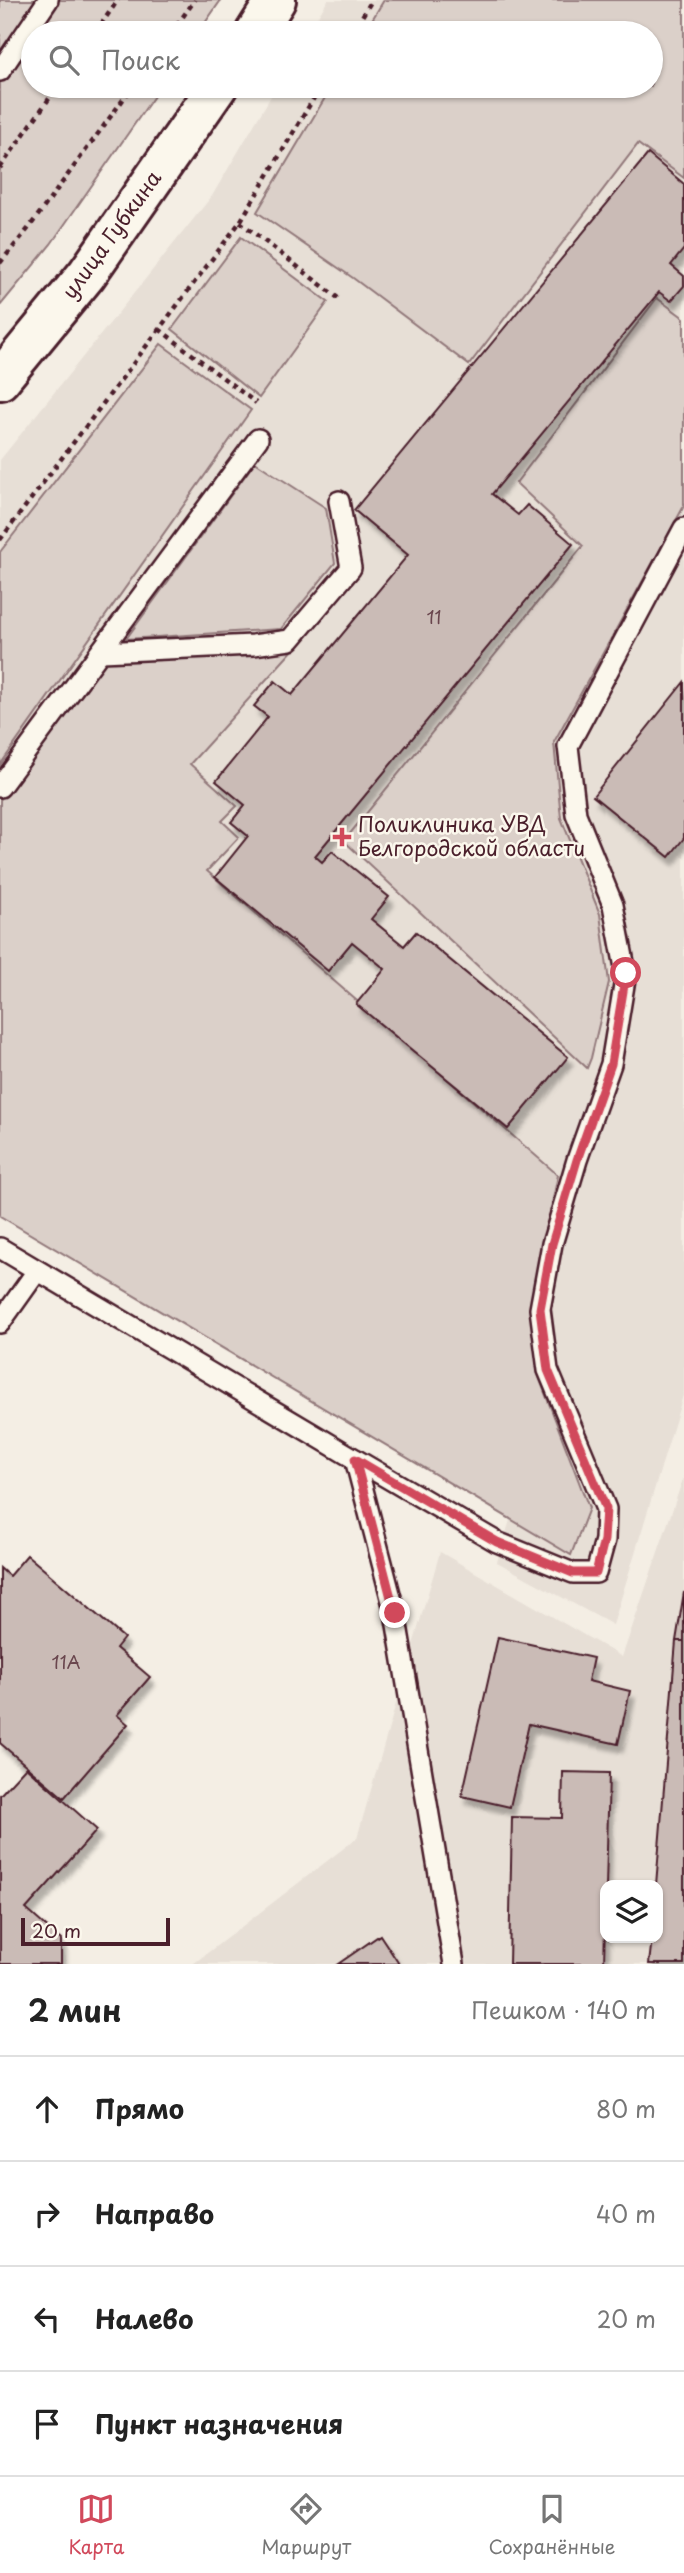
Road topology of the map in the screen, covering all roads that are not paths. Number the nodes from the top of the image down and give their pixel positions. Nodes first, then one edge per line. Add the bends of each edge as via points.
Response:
1 (48, 0) edge
2 (276, 0) edge
3 (34, 21) edge
4 (263, 21) edge
5 (21, 40) edge
6 (0, 71) edge
7 (210, 98) edge
8 (0, 380) edge
9 (258, 439) dead end
10 (340, 501) dead end
11 (684, 528) edge
12 (102, 652) junction
13 (0, 787) edge
14 (0, 1248) edge
15 (37, 1271) junction
16 (0, 1323) edge
17 (355, 1459) junction
18 (453, 1964) edge

1 - 3 lane
2 - 4 main road
5 - 6 lane
7 - 8 main road, улица Губкина via 87,274
9 - 12 lane
10 - 12 lane via 351,568 290,640
11 - 17 lane via 568,746 576,814 614,905 626,973 611,1064 552,1244 540,1309 548,1370 606,1509 596,1573 573,1573 497,1542
12 - 13 lane
14 - 15 lane
15 - 16 lane
15 - 17 lane
17 - 18 lane via 395,1613

